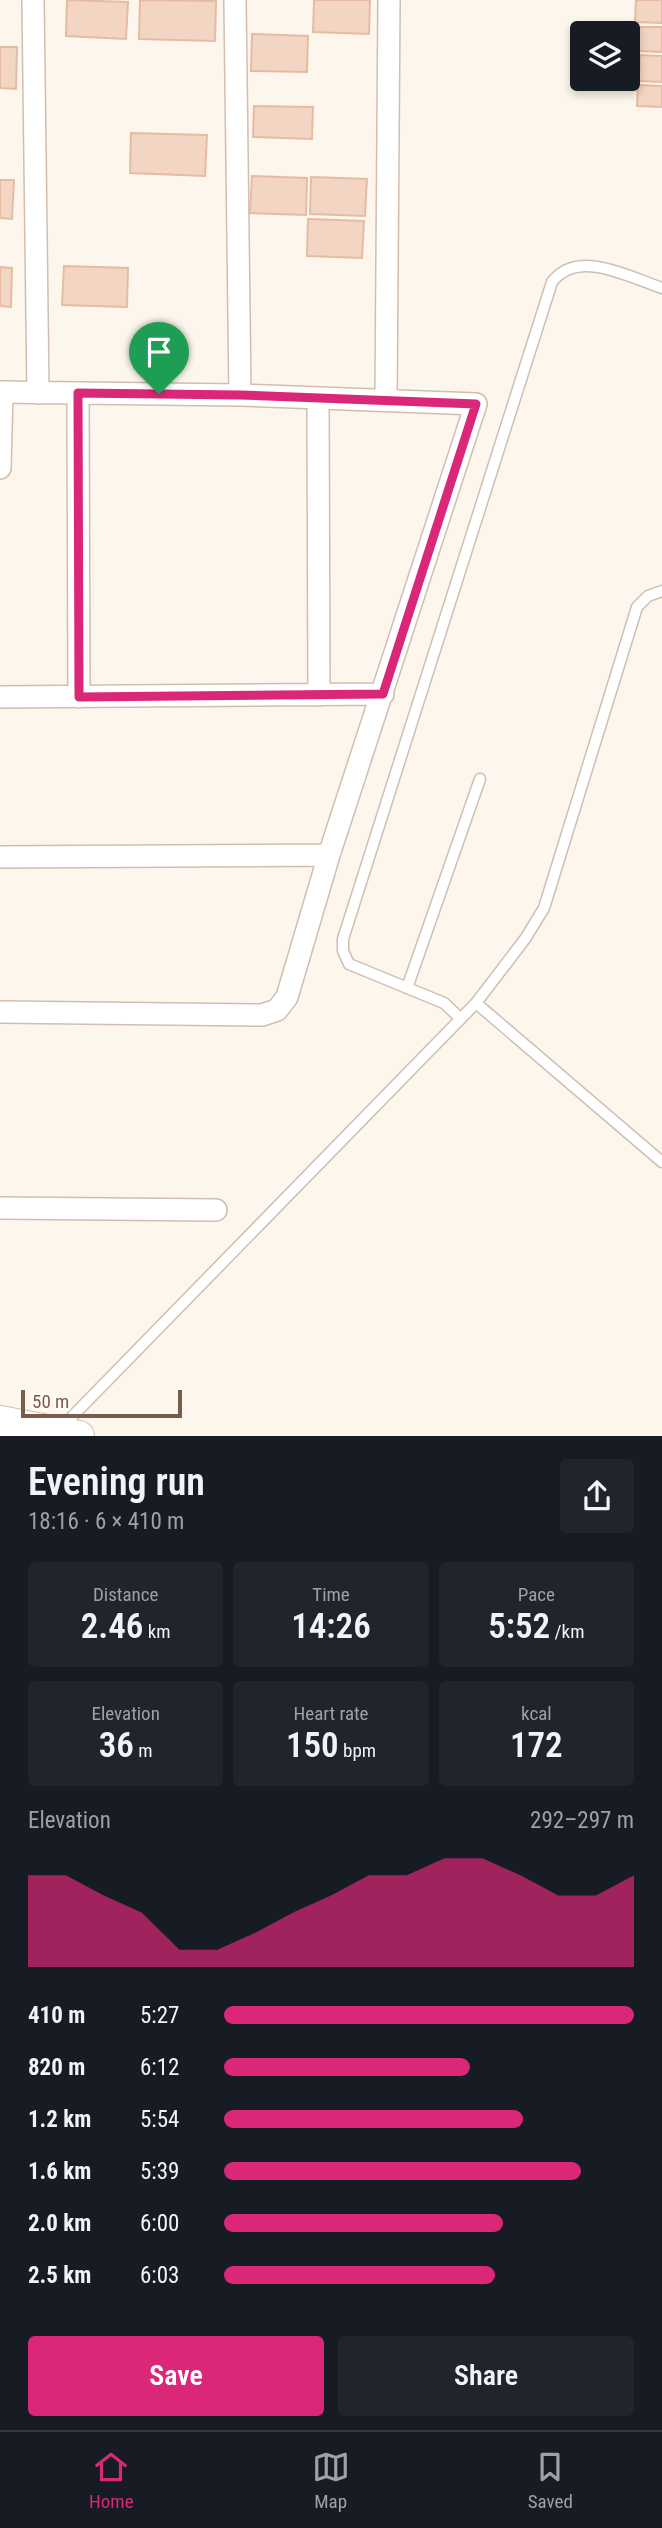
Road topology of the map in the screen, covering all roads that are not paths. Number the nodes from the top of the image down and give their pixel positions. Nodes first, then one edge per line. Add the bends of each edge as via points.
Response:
1 (33, 0) edge
2 (235, 0) edge
3 (389, 0) edge
4 (662, 288) edge
5 (1, 392) edge
6 (38, 393) junction
7 (78, 393) junction
8 (240, 395) junction
9 (318, 400) junction
10 (386, 400) junction
11 (0, 468) edge
12 (662, 590) edge
13 (383, 694) junction
14 (319, 695) junction
15 (0, 697) edge
16 (79, 697) junction
17 (480, 779) dead end
18 (329, 855) junction
19 (0, 856) edge
20 (407, 988) junction
21 (476, 1003) junction
22 (0, 1012) edge
23 (460, 1018) junction
24 (662, 1162) edge
25 (0, 1208) edge
26 (216, 1210) dead end
27 (0, 1421) edge
28 (64, 1434) edge

1 - 6 street
2 - 8 street
3 - 10 street
4 - 20 lane via 581,264 559,273 552,282 343,939 349,964
5 - 6 street
5 - 11 street
6 - 7 street
7 - 8 street
7 - 16 street
8 - 9 street
9 - 10 street
9 - 14 street
10 - 13 street via 476,404
12 - 21 lane via 636,607 544,908
13 - 14 street
13 - 18 street
14 - 16 street
15 - 16 street
17 - 20 lane
18 - 19 street
18 - 22 street via 287,997 277,1010 262,1015
20 - 23 lane via 444,1003
21 - 23 lane
21 - 24 lane
23 - 28 lane
25 - 26 street
27 - 28 main road

